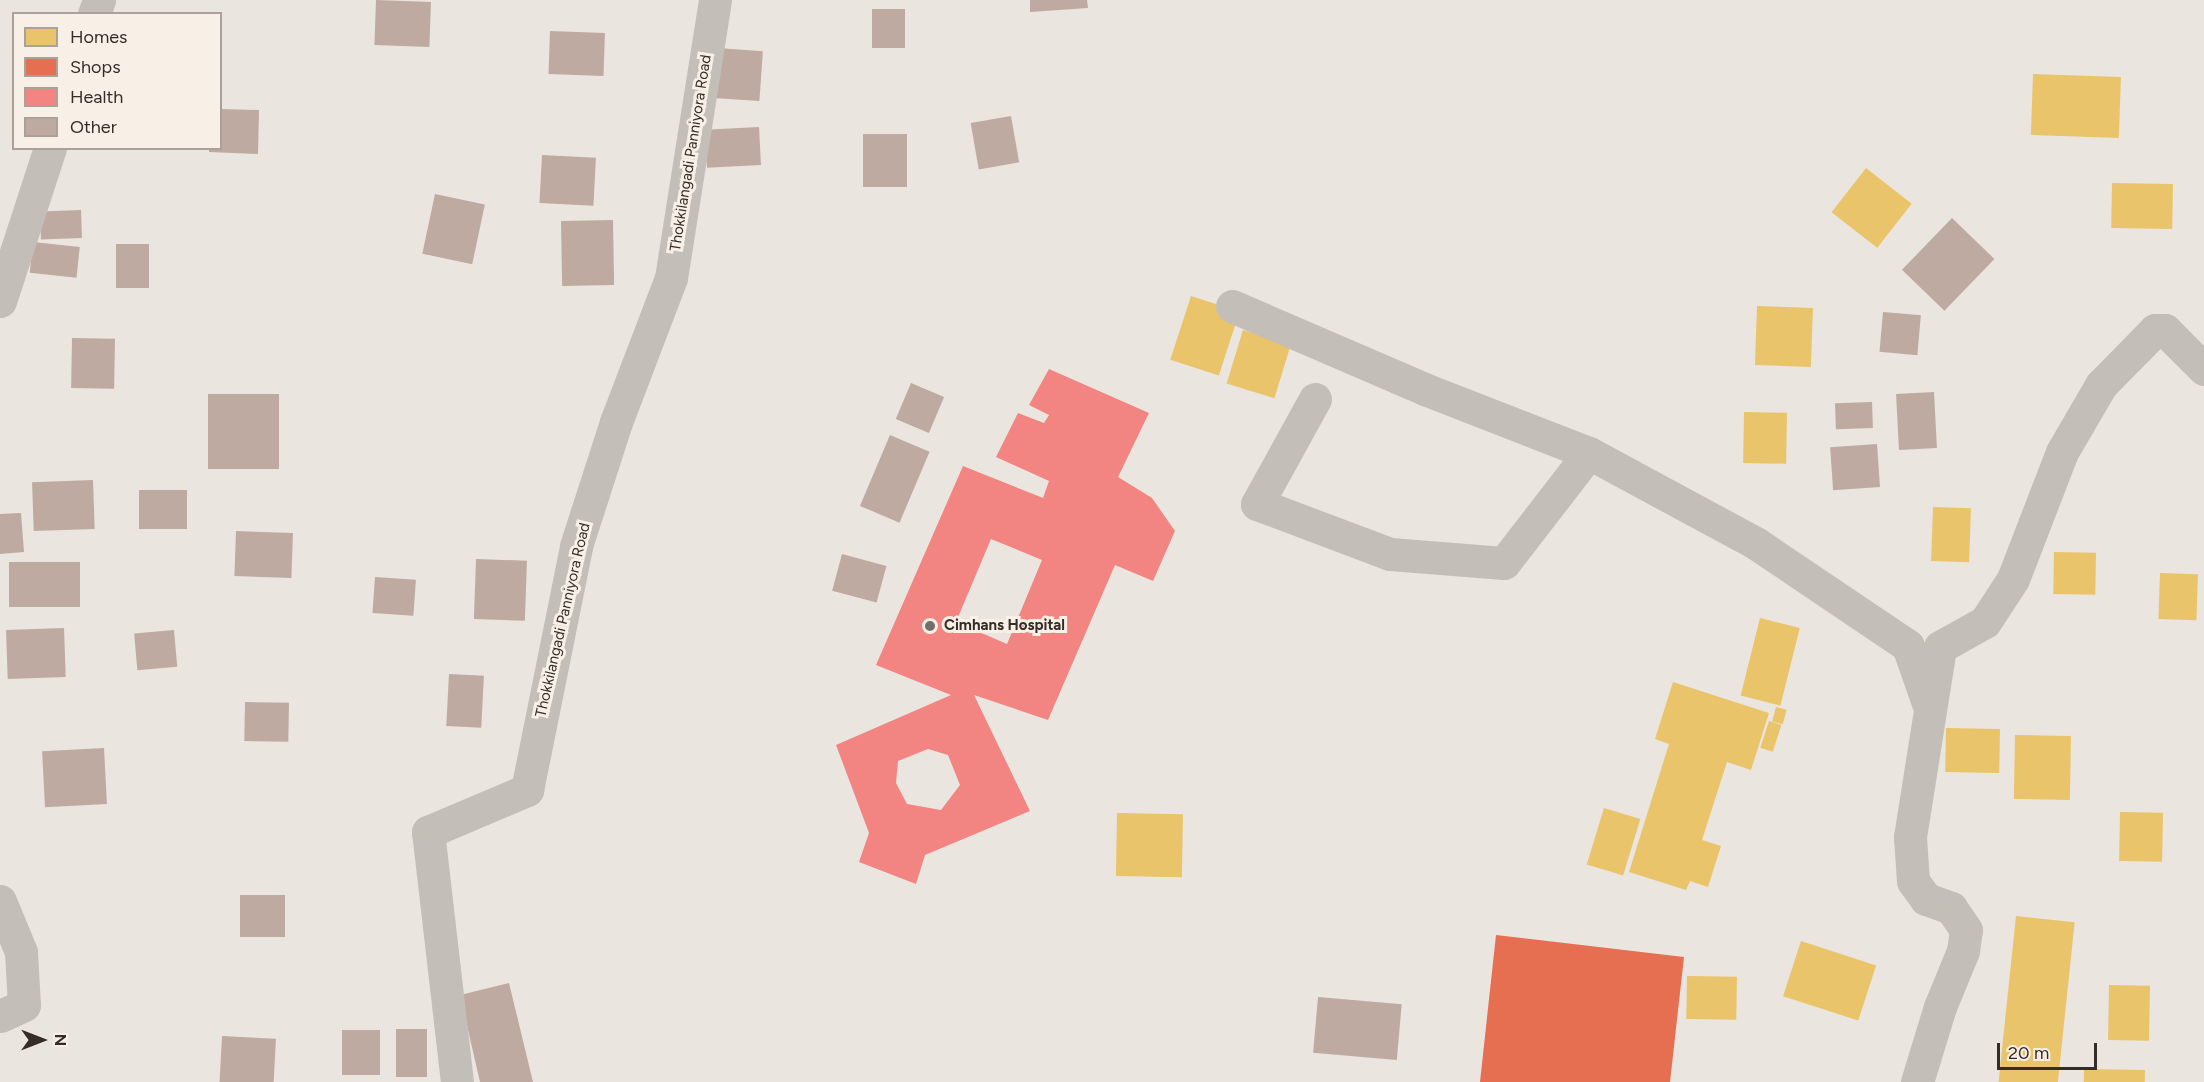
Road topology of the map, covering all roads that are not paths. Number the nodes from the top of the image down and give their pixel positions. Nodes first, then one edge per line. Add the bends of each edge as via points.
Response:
1 (715, 0) edge
2 (49, 150) edge
3 (0, 301) edge
4 (1232, 306) dead end
5 (2204, 369) edge
6 (1315, 399) dead end
7 (1589, 453) junction
8 (1930, 707) junction
9 (0, 901) edge
10 (0, 1016) edge
11 (457, 1082) edge
12 (1917, 1082) edge

1 - 11 street, Thokkilangadi Panniyora Road via 671,278 616,422 576,546 527,790 428,832
2 - 3 street
4 - 7 street via 1427,390
5 - 8 street via 2164,330 2155,330 2101,385 2062,452 2013,579 1985,622 1940,647
6 - 7 street via 1257,504 1390,554 1504,563
7 - 8 street via 1757,544 1908,646
8 - 12 street via 1910,837 1913,881 1926,899 1951,908 1966,930 1963,951 1940,1007
9 - 10 street via 21,952 24,1005

